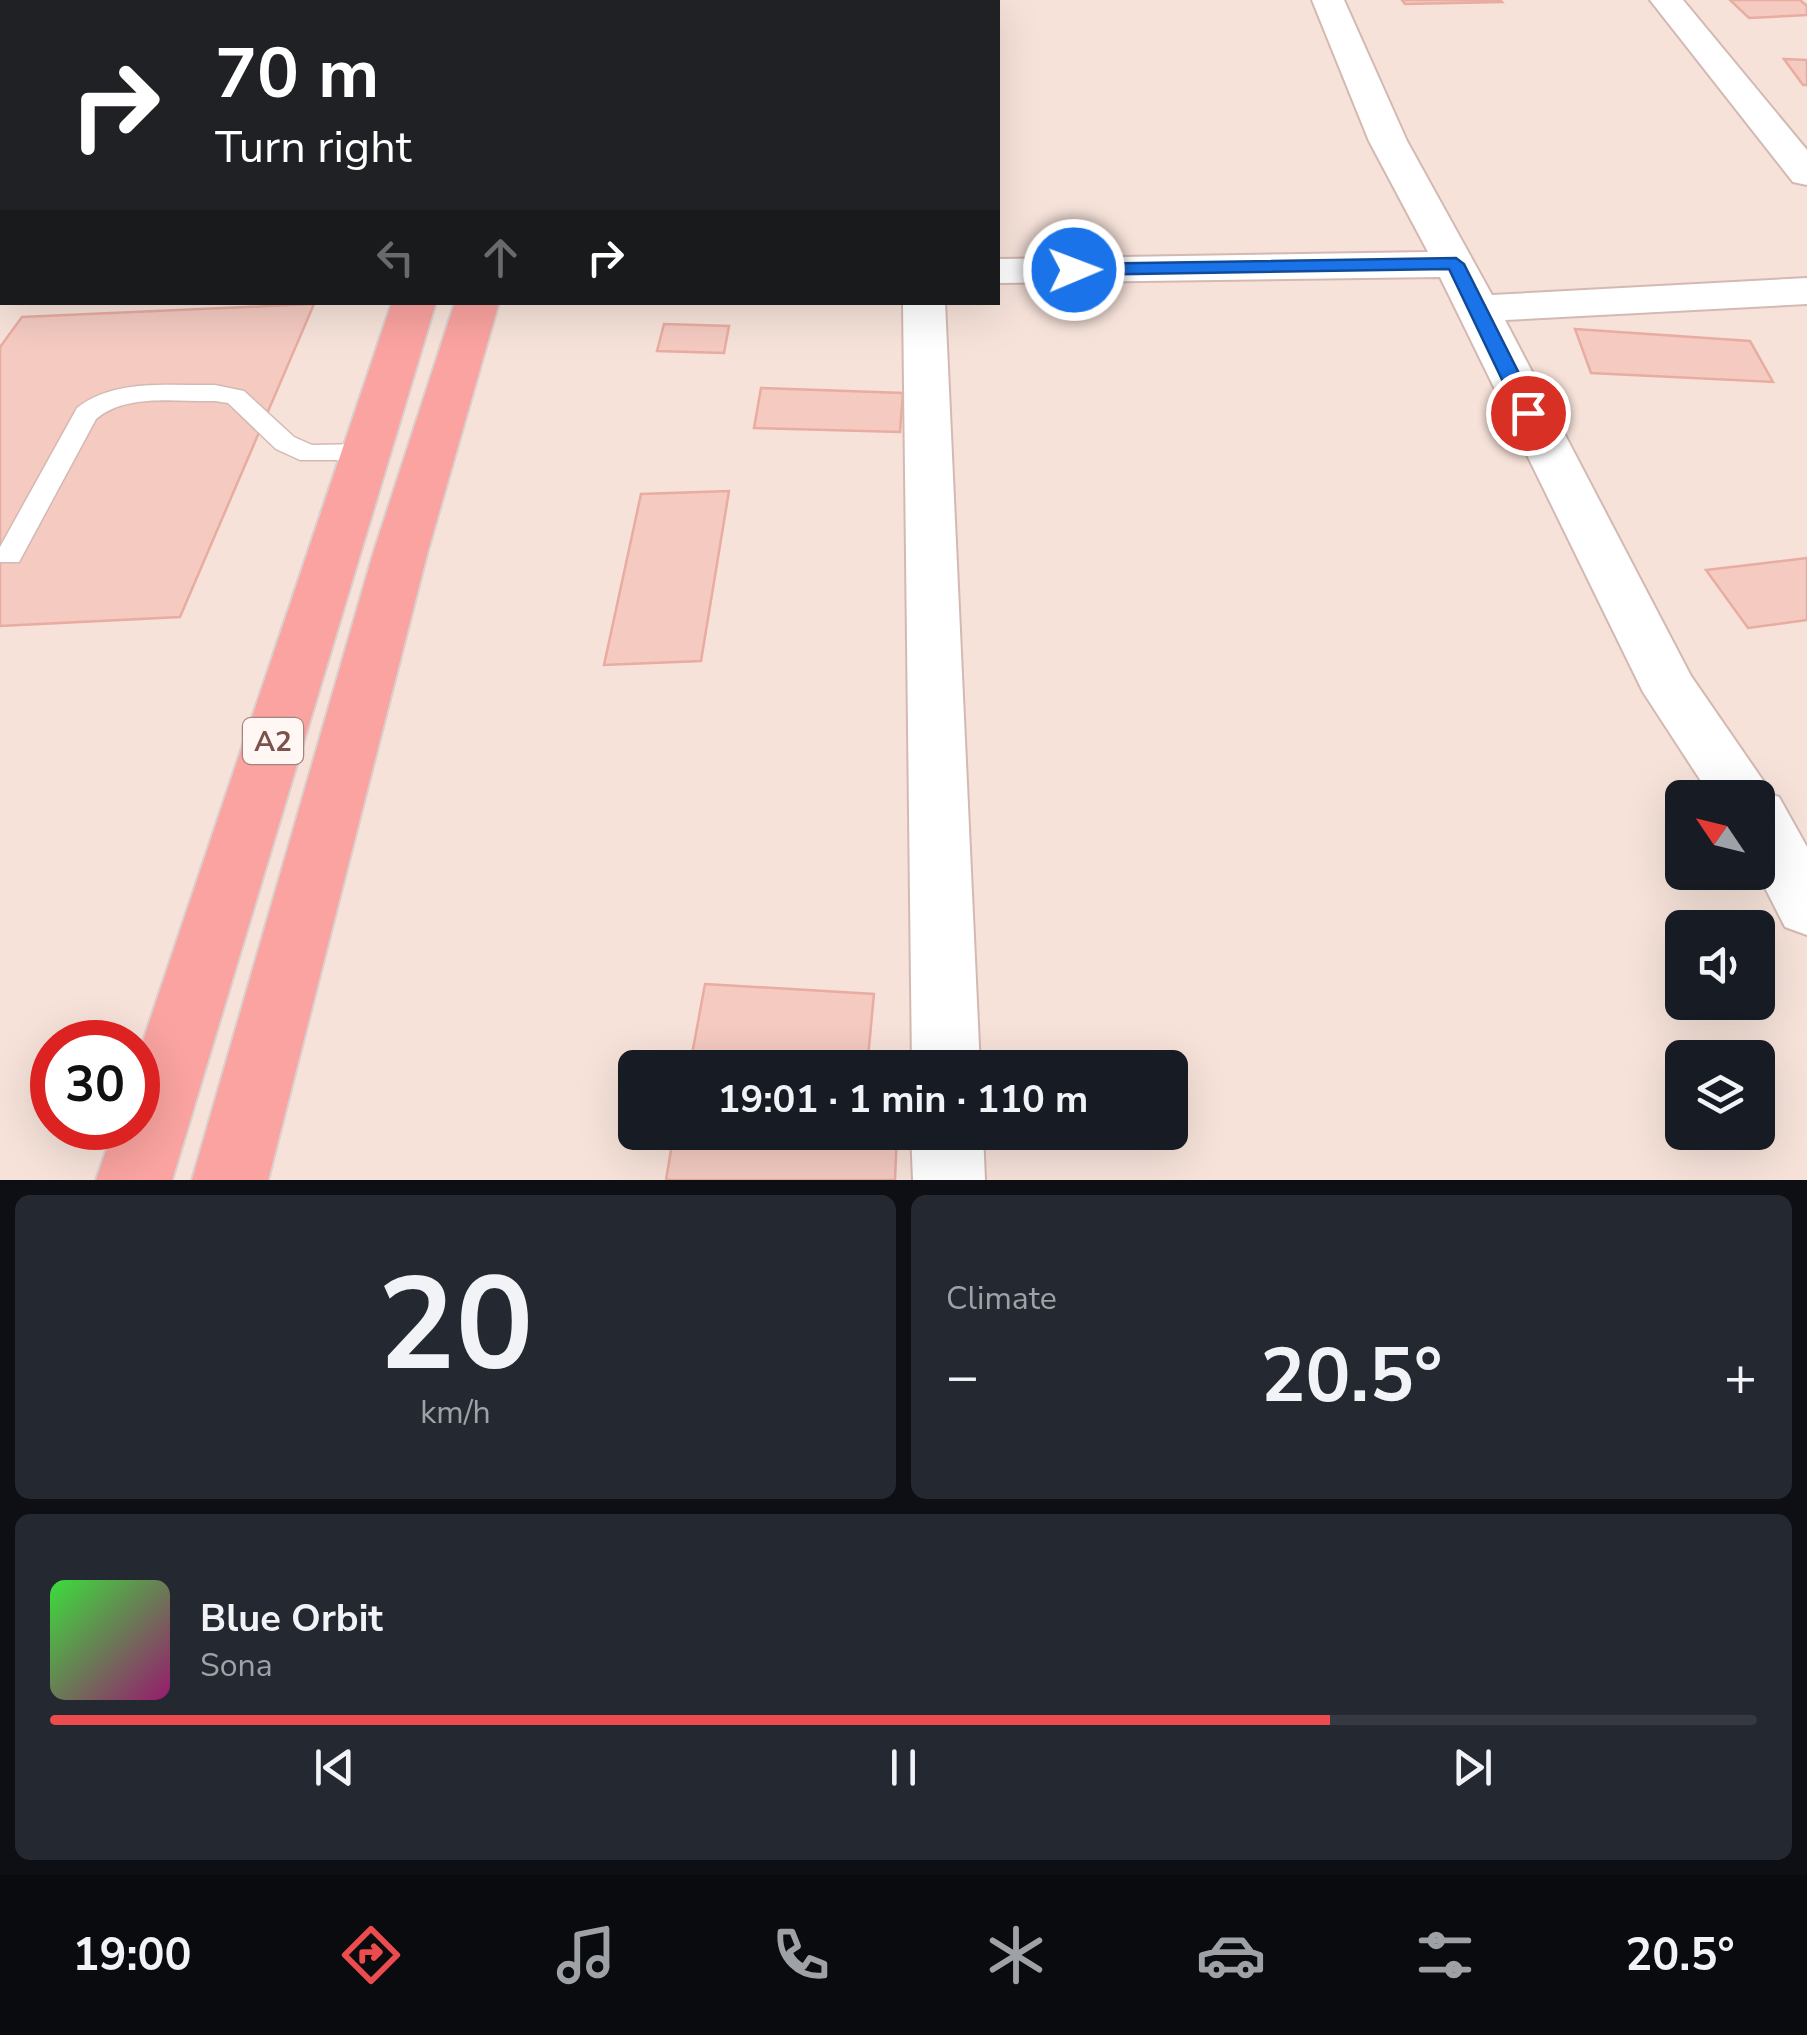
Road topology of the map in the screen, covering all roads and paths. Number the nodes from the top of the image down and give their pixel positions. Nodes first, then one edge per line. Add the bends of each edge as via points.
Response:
1 (1328, 0) edge
2 (1666, 0) edge
3 (1807, 174) edge
4 (1456, 264) junction
5 (1000, 270) edge
6 (1807, 290) edge
7 (413, 305) edge
8 (476, 305) edge
9 (924, 305) edge
10 (1475, 309) junction
11 (366, 452) junction
12 (9, 555) dead end
13 (1733, 780) edge
14 (1775, 848) edge
15 (1807, 907) edge
16 (945, 1050) edge
17 (948, 1150) edge
18 (134, 1180) edge
19 (230, 1180) edge
20 (949, 1180) edge

1 - 4 street via 1388,141
2 - 3 street
4 - 5 street
4 - 10 street
6 - 10 street
7 - 11 highway, A2
8 - 19 highway, A2 via 400,554
9 - 16 street
10 - 13 street via 1672,692
11 - 12 lane via 309,454 226,395 102,401 86,414
11 - 18 highway, A2
14 - 15 street
17 - 20 street

